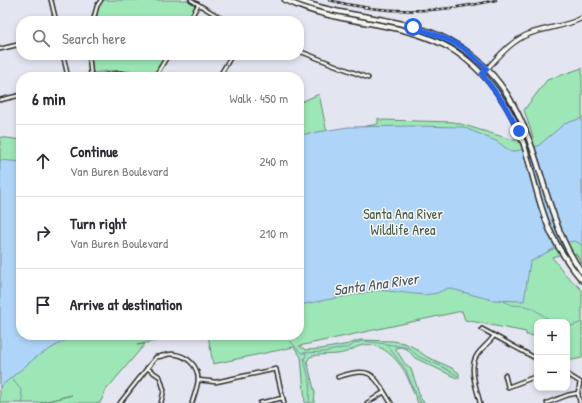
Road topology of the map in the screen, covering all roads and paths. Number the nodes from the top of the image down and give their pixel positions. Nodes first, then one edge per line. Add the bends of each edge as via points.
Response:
1 (51, 0) edge
2 (101, 0) edge
3 (191, 0) edge
4 (285, 0) edge
5 (298, 0) edge
6 (198, 4) junction
7 (55, 16) edge
8 (95, 16) edge
9 (191, 16) edge
10 (218, 16) edge
11 (582, 18) edge
12 (16, 45) edge
13 (0, 48) edge
14 (304, 54) edge
15 (64, 60) edge
16 (89, 60) edge
17 (165, 60) edge
18 (229, 60) edge
19 (487, 69) junction
20 (67, 72) edge
21 (91, 72) edge
22 (158, 72) edge
23 (222, 72) edge
24 (482, 74) junction
25 (368, 78) dead end
26 (16, 96) edge
27 (0, 100) edge
28 (582, 272) edge
29 (582, 280) edge
30 (482, 330) dead end
31 (494, 336) junction
32 (534, 357) edge
33 (147, 368) junction
34 (505, 376) dead end
35 (570, 376) edge
36 (338, 377) dead end
37 (534, 377) edge
38 (198, 380) junction
39 (384, 392) junction
40 (578, 393) junction
41 (283, 398) junction
42 (120, 403) edge
43 (161, 403) edge
44 (192, 403) edge
45 (260, 403) edge
46 (284, 403) edge
47 (367, 403) edge
48 (391, 403) edge
49 (480, 403) edge
50 (547, 403) edge
51 (580, 403) edge

1 - 7 street
2 - 8 street
3 - 6 street
4 - 24 main road via 323,14 432,39 452,50
5 - 19 main road via 325,9 432,33 464,49
6 - 9 street
6 - 10 street
11 - 19 main road via 569,24 524,35
12 - 13 street
14 - 25 street
15 - 20 street
16 - 21 street
17 - 22 street
18 - 23 street
19 - 24 main road
19 - 28 main road via 512,101 523,124 532,145 557,228
24 - 29 main road via 519,131 550,229 565,258
26 - 27 street
30 - 31 street
31 - 32 street
31 - 49 street via 473,364
33 - 38 street via 156,358 172,354 184,357 192,363 197,371
33 - 42 street
33 - 43 street via 160,377 164,390
34 - 37 street via 508,387
35 - 40 street via 580,382
36 - 39 street via 354,371 369,373
38 - 41 street via 216,382 276,369
38 - 44 street
39 - 47 street
39 - 48 street
40 - 50 street
40 - 51 street
41 - 45 street
41 - 46 street

